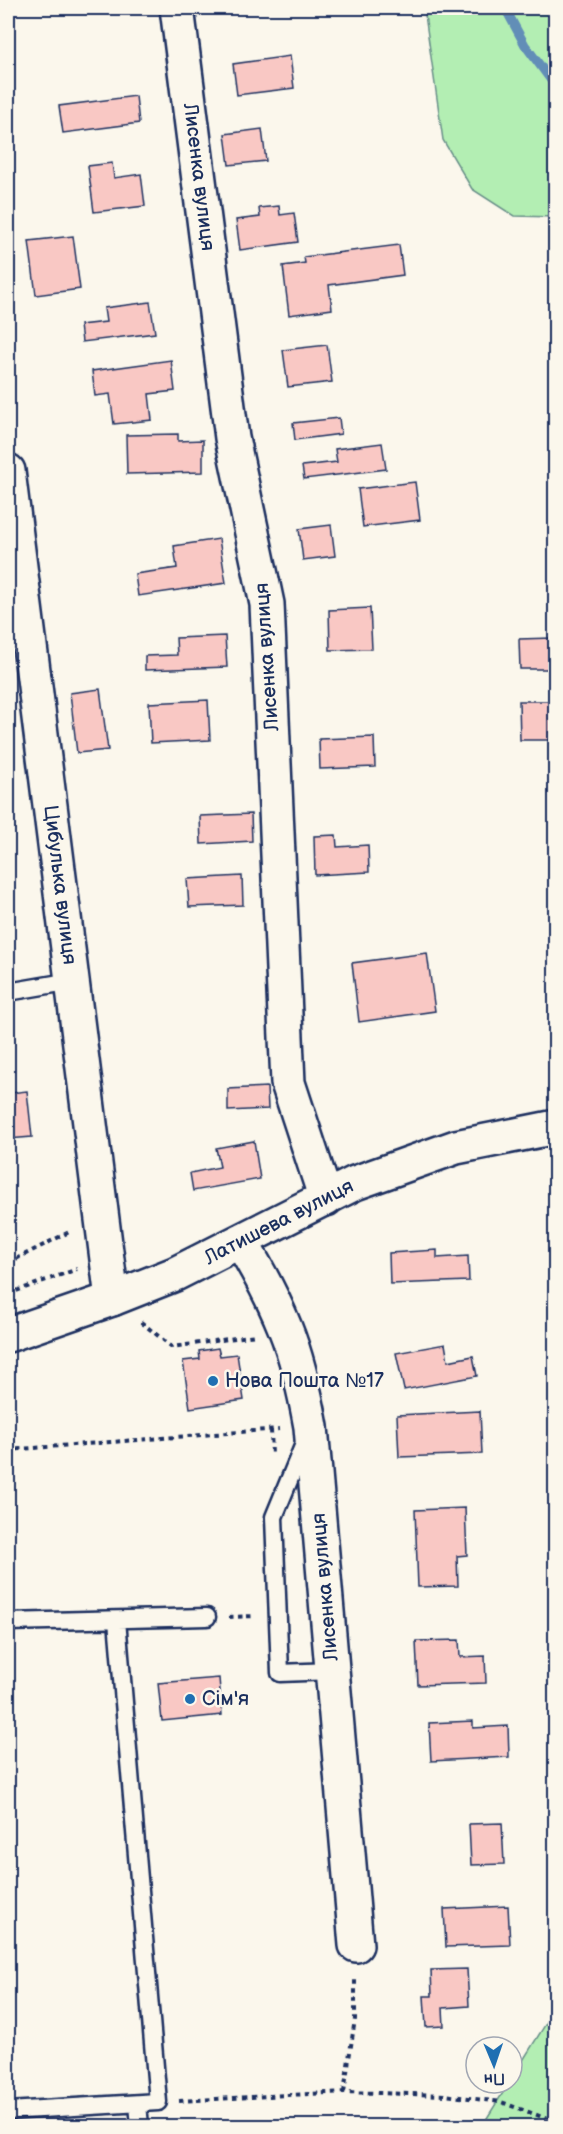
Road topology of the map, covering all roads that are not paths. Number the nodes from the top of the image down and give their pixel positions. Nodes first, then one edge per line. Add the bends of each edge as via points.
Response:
1 (177, 8) edge
2 (8, 471) edge
3 (17, 625) edge
4 (72, 981) junction
5 (8, 992) edge
6 (555, 1127) edge
7 (326, 1199) junction
8 (242, 1242) junction
9 (112, 1299) junction
10 (8, 1335) edge
11 (311, 1427) junction
12 (207, 1617) road end
13 (117, 1620) junction
14 (8, 1623) edge
15 (332, 1671) junction
16 (356, 1945) road end
17 (138, 2104) junction
18 (8, 2111) edge
19 (140, 2127) edge

1 - 7 street, Лисенка вулиця via 232,438 267,604 288,1083
2 - 3 street, Цибулька вулиця
3 - 4 street, Цибулька вулиця
4 - 5 lane
4 - 9 street, Цибулька вулиця
6 - 7 street, Латишева вулиця via 456,1147 356,1183
7 - 8 street, Латишева вулиця
8 - 9 street, Латишева вулиця
8 - 11 street, Лисенка вулиця via 286,1330
9 - 10 street, Латишева вулиця
11 - 15 street, Лисенка вулиця
11 - 15 lane via 274,1516 280,1673
12 - 13 lane
13 - 14 lane
13 - 17 lane via 158,2102
15 - 16 street, Лисенка вулиця
17 - 18 lane
17 - 19 lane

